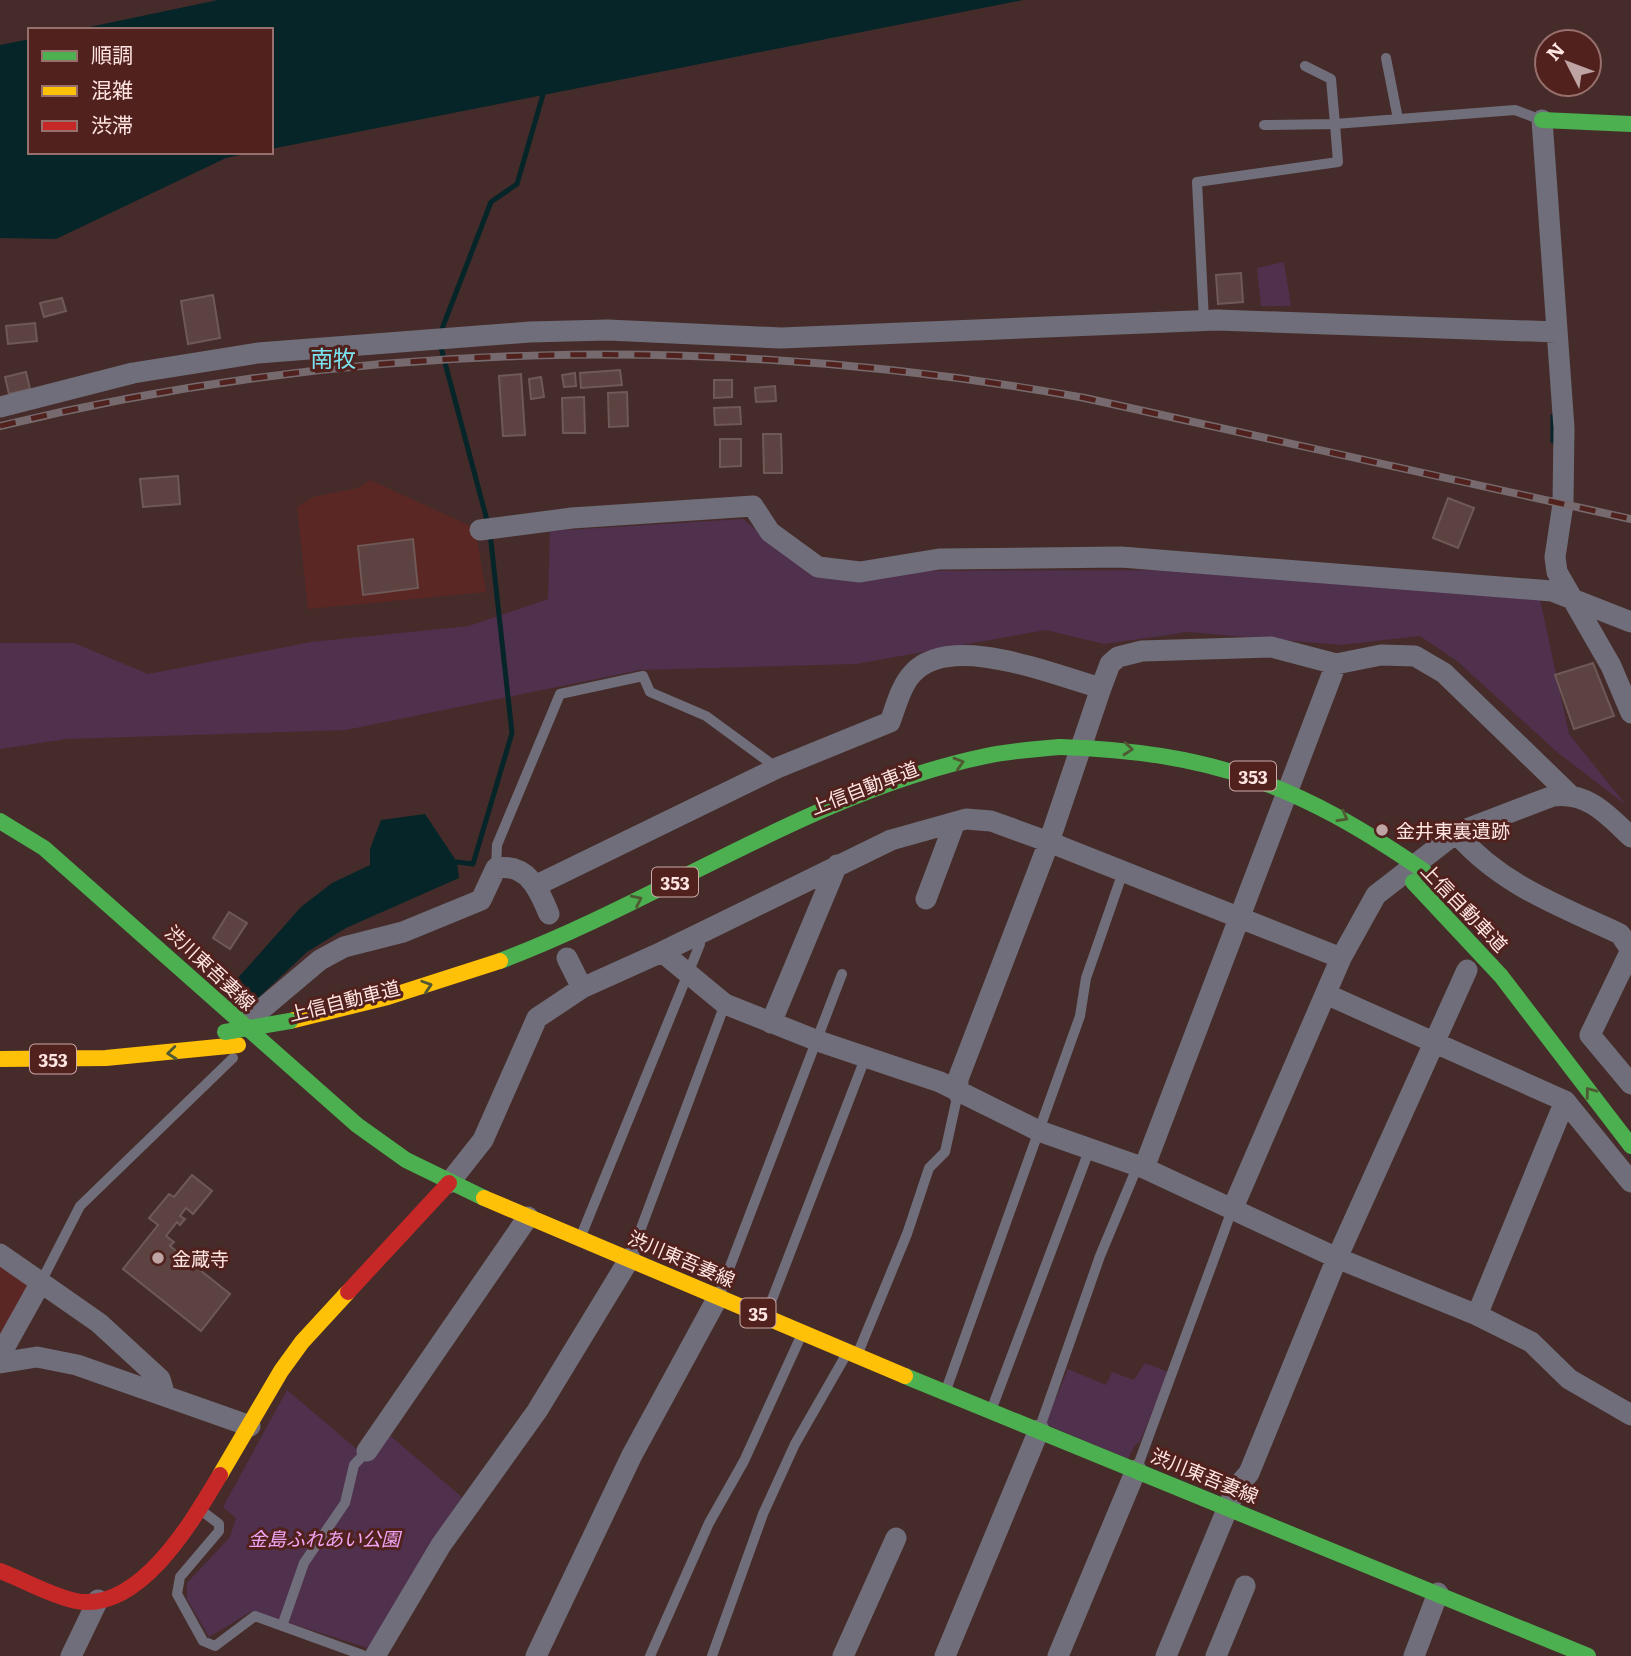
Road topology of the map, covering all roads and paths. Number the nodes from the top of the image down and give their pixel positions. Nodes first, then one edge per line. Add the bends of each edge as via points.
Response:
1 (1386, 58) dead end
2 (1305, 66) dead end
3 (1398, 119) junction
4 (1542, 120) junction
5 (1335, 124) junction
6 (1631, 124) edge
7 (1264, 125) dead end
8 (1204, 320) junction
9 (1557, 332) junction
10 (0, 407) edge
11 (490, 529) dead end
12 (1569, 597) junction
13 (1631, 622) edge
14 (1336, 664) junction
15 (1101, 688) junction
16 (1631, 713) edge
17 (777, 768) junction
18 (1569, 794) junction
19 (0, 808) edge
20 (955, 822) junction
21 (8, 824) edge
22 (1456, 833) junction
23 (1631, 836) edge
24 (1049, 842) junction
25 (837, 865) junction
26 (496, 868) junction
27 (1124, 872) junction
28 (537, 886) junction
29 (926, 899) dead end
30 (550, 914) dead end
31 (1238, 917) junction
32 (1492, 942) dead end
33 (700, 944) dead end
34 (662, 952) junction
35 (567, 958) dead end
36 (1341, 958) junction
37 (1467, 970) dead end
38 (842, 974) dead end
39 (687, 975) junction
40 (582, 988) junction
41 (1326, 994) junction
42 (725, 1004) junction
43 (771, 1023) junction
44 (249, 1030) junction
45 (818, 1041) junction
46 (0, 1045) edge
47 (1435, 1045) junction
48 (105, 1051) junction
49 (866, 1056) junction
50 (0, 1059) edge
51 (1631, 1084) edge
52 (958, 1093) junction
53 (1565, 1101) junction
54 (1631, 1122) edge
55 (1040, 1131) junction
56 (1631, 1146) edge
57 (1090, 1149) junction
58 (1141, 1166) junction
59 (1631, 1182) edge
60 (449, 1183) junction
61 (1232, 1210) junction
62 (528, 1217) junction
63 (580, 1238) junction
64 (0, 1254) edge
65 (630, 1258) junction
66 (1337, 1258) junction
67 (41, 1282) junction
68 (718, 1297) junction
69 (1477, 1315) junction
70 (765, 1316) junction
71 (802, 1332) junction
72 (852, 1354) junction
73 (2, 1362) edge
74 (945, 1393) junction
75 (165, 1396) junction
76 (991, 1410) junction
77 (1631, 1415) edge
78 (250, 1426) junction
79 (1039, 1430) junction
80 (367, 1451) joint
81 (1136, 1470) junction
82 (1228, 1507) junction
83 (200, 1509) junction
84 (896, 1538) dead end
85 (0, 1571) edge
86 (1245, 1586) dead end
87 (1438, 1593) junction
88 (98, 1600) junction
89 (282, 1626) junction
90 (71, 1656) edge
91 (365, 1656) edge
92 (375, 1656) edge
93 (536, 1656) edge
94 (650, 1656) edge
95 (712, 1656) edge
96 (843, 1656) edge
97 (945, 1656) edge
98 (1058, 1656) edge
99 (1166, 1656) edge
100 (1216, 1656) edge
101 (1414, 1656) edge
102 (1588, 1656) edge

1 - 3 lane
2 - 5 lane via 1331,79
3 - 4 lane via 1515,110
3 - 5 lane
4 - 6 main road
4 - 9 street
5 - 7 lane
5 - 8 lane via 1338,162 1197,182
8 - 9 street
8 - 10 street via 781,338 530,331 258,353 133,373
9 - 12 street via 1564,428 1563,504 1555,557
11 - 12 street via 572,518 753,506 770,532 818,568 860,572 939,559 1121,557 1516,587
12 - 13 street
12 - 16 street via 1611,666
14 - 15 street via 1271,648 1142,651 1110,664
14 - 18 street via 1381,655 1415,656 1430,662
14 - 31 street
15 - 17 street via 976,654 939,657 911,675 890,722
15 - 24 street
17 - 26 lane via 706,716 650,692 643,676 560,694 497,845
17 - 28 street
18 - 22 street
18 - 23 street via 1596,805
19 - 21 street
20 - 24 street via 991,821
20 - 25 street via 891,840
20 - 29 street
21 - 44 main road, 渋川東吾妻線 / 35 via 142,932
22 - 36 street via 1376,895
22 - 51 street via 1476,856 1510,882 1620,934 1631,950 1590,1035
24 - 27 street
24 - 52 street via 990,990 958,1079
25 - 34 street
25 - 43 street
26 - 28 street via 520,871
26 - 44 street via 481,900 403,932 344,947 320,960
27 - 31 street
27 - 55 lane
28 - 30 street
31 - 36 street
31 - 58 street
32 - 54 main road, 上信自動車道
33 - 39 lane
34 - 39 street
34 - 40 street
35 - 40 street
36 - 41 street
37 - 47 street
38 - 45 lane
39 - 42 street
39 - 63 lane
40 - 60 street via 537,1018 483,1140
41 - 47 street
41 - 61 street
42 - 43 street
42 - 65 lane
43 - 45 street
44 - 60 main road, 渋川東吾妻線 / 35 via 357,1125
44 - 67 lane via 80,1206
45 - 49 street
45 - 68 lane
46 - 48 main road, 上信自動車道 / 353
47 - 53 street
47 - 66 street
48 - 50 main road, 上信自動車道 / 353
56 -> 48 main road, 上信自動車道 / 353, bridge via 1423,877 1262,793 1202,775 1062,755 910,791 824,824 554,957 421,1003 292,1027 175,1038
49 - 52 street
49 - 70 lane
52 - 55 street
52 - 72 lane via 945,1152 929,1168 906,1234
53 - 59 street
53 - 69 street
55 - 57 street
55 - 74 lane
57 - 58 street
57 - 76 lane
58 - 61 street
58 - 79 lane via 1100,1256
60 - 62 main road, 渋川東吾妻線 / 35
60 - 78 main road via 302,1342
61 - 66 street
61 - 81 lane
62 - 63 main road, 渋川東吾妻線 / 35
62 - 80 street
63 - 65 main road, 渋川東吾妻線 / 35
64 - 67 street
65 - 68 main road, 渋川東吾妻線 / 35
65 - 92 street via 537,1411 441,1545
66 - 69 street
66 - 82 street via 1249,1473
67 - 73 street via 2,1352
67 - 75 street via 99,1323 160,1379
68 - 70 main road, 渋川東吾妻線 / 35
68 - 93 street via 632,1455
69 - 77 street via 1531,1342 1569,1379
70 - 71 main road, 渋川東吾妻線 / 35
71 - 72 main road, 渋川東吾妻線 / 35
71 - 94 lane
72 - 74 main road, 渋川東吾妻線 / 35
72 - 95 lane via 795,1444 763,1514
73 - 75 street via 37,1357 77,1365
74 - 76 main road, 渋川東吾妻線 / 35
75 - 78 street
76 - 79 main road, 渋川東吾妻線 / 35
78 - 83 main road
79 - 81 main road, 渋川東吾妻線 / 35
79 - 97 street
80 - 89 lane via 354,1465 345,1503 304,1563
81 - 82 main road, 渋川東吾妻線 / 35
81 - 98 street
82 - 87 main road, 渋川東吾妻線 / 35
82 - 99 street
83 - 88 main road via 153,1571 124,1591
83 - 89 lane via 219,1524 219,1531 180,1577 177,1594 203,1641 215,1646 255,1616
84 - 96 street
85 - 88 main road via 59,1597
86 - 100 street
87 - 101 street
87 - 102 main road, 渋川東吾妻線 / 35
88 - 90 street
89 - 91 lane

